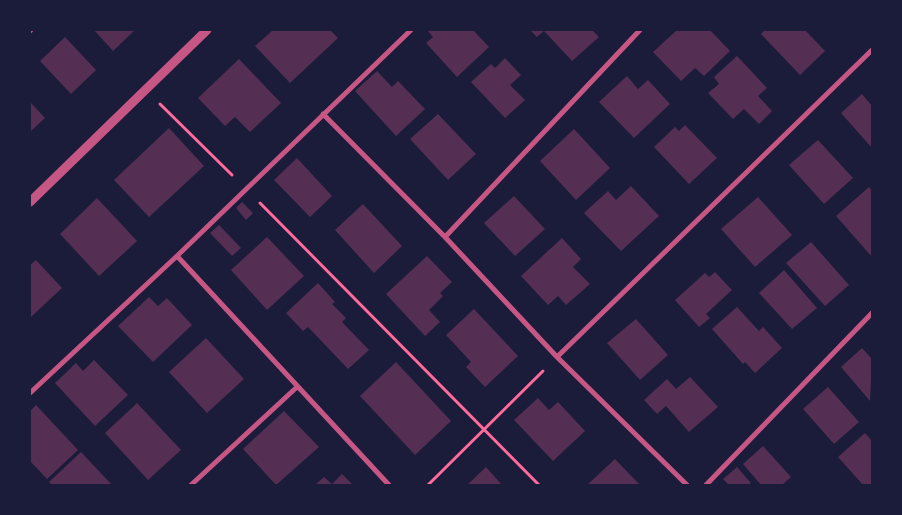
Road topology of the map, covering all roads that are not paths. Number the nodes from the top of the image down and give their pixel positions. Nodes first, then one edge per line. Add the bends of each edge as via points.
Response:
1 (207, 30) edge
2 (410, 30) edge
3 (640, 30) edge
4 (872, 50) edge
5 (324, 114) junction
6 (30, 202) edge
7 (445, 237) junction
8 (177, 256) junction
9 (872, 313) edge
10 (557, 357) junction
11 (297, 387) junction
12 (30, 393) edge
13 (191, 485) edge
14 (389, 485) edge
15 (687, 485) edge
16 (706, 485) edge

1 - 6 street
2 - 5 street
3 - 7 street
4 - 10 street
5 - 7 street
5 - 8 street
7 - 10 street
8 - 11 street
8 - 12 street
9 - 16 street
10 - 15 street
11 - 13 street
11 - 14 street

